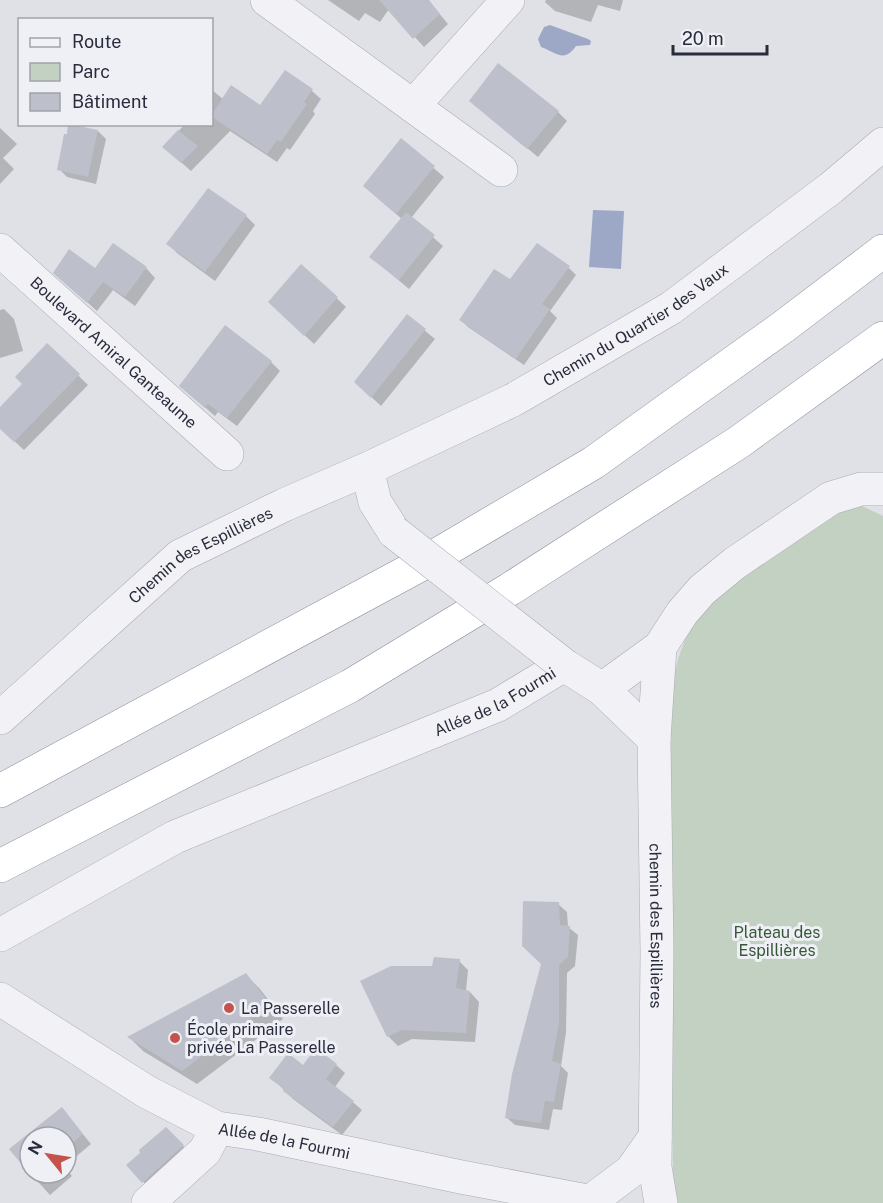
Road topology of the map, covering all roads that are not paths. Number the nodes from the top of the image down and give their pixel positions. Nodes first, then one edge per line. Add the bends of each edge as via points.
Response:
1 (267, 0) edge
2 (508, 0) edge
3 (413, 106) junction
4 (883, 144) edge
5 (501, 170) dead end
6 (0, 250) edge
7 (883, 251) edge
8 (883, 338) edge
9 (227, 454) dead end
10 (368, 469) junction
11 (883, 489) edge
12 (660, 647) junction
13 (564, 665) junction
14 (602, 688) junction
15 (0, 718) edge
16 (654, 739) junction
17 (0, 791) edge
18 (0, 866) edge
19 (0, 935) edge
20 (0, 999) edge
21 (217, 1128) junction
22 (655, 1137) junction
23 (595, 1202) edge
24 (148, 1203) edge
25 (661, 1203) edge

1 - 3 street
2 - 3 street
3 - 5 street
4 - 10 street, Chemin du Quartier des Vaux via 671,308 513,400
6 - 9 street, Boulevard Amiral Ganteaume
7 - 17 highway via 592,463 420,565
8 - 18 highway via 739,442 350,686
10 - 13 street, bridge via 375,502 394,532
10 - 15 street, Chemin des Espillières via 180,556
11 - 12 street via 861,489 831,498 735,563 702,590
12 - 14 street
12 - 16 street, chemin des Espillières
13 - 14 street
13 - 19 street, Allée de la Fourmi via 498,705 175,837
14 - 16 street
16 - 22 street, chemin des Espillières
20 - 21 street, Allée de la Fourmi via 147,1092
21 - 23 street, Allée de la Fourmi
21 - 24 street via 205,1151
22 - 23 street via 631,1171
22 - 25 street, chemin des Espillières

